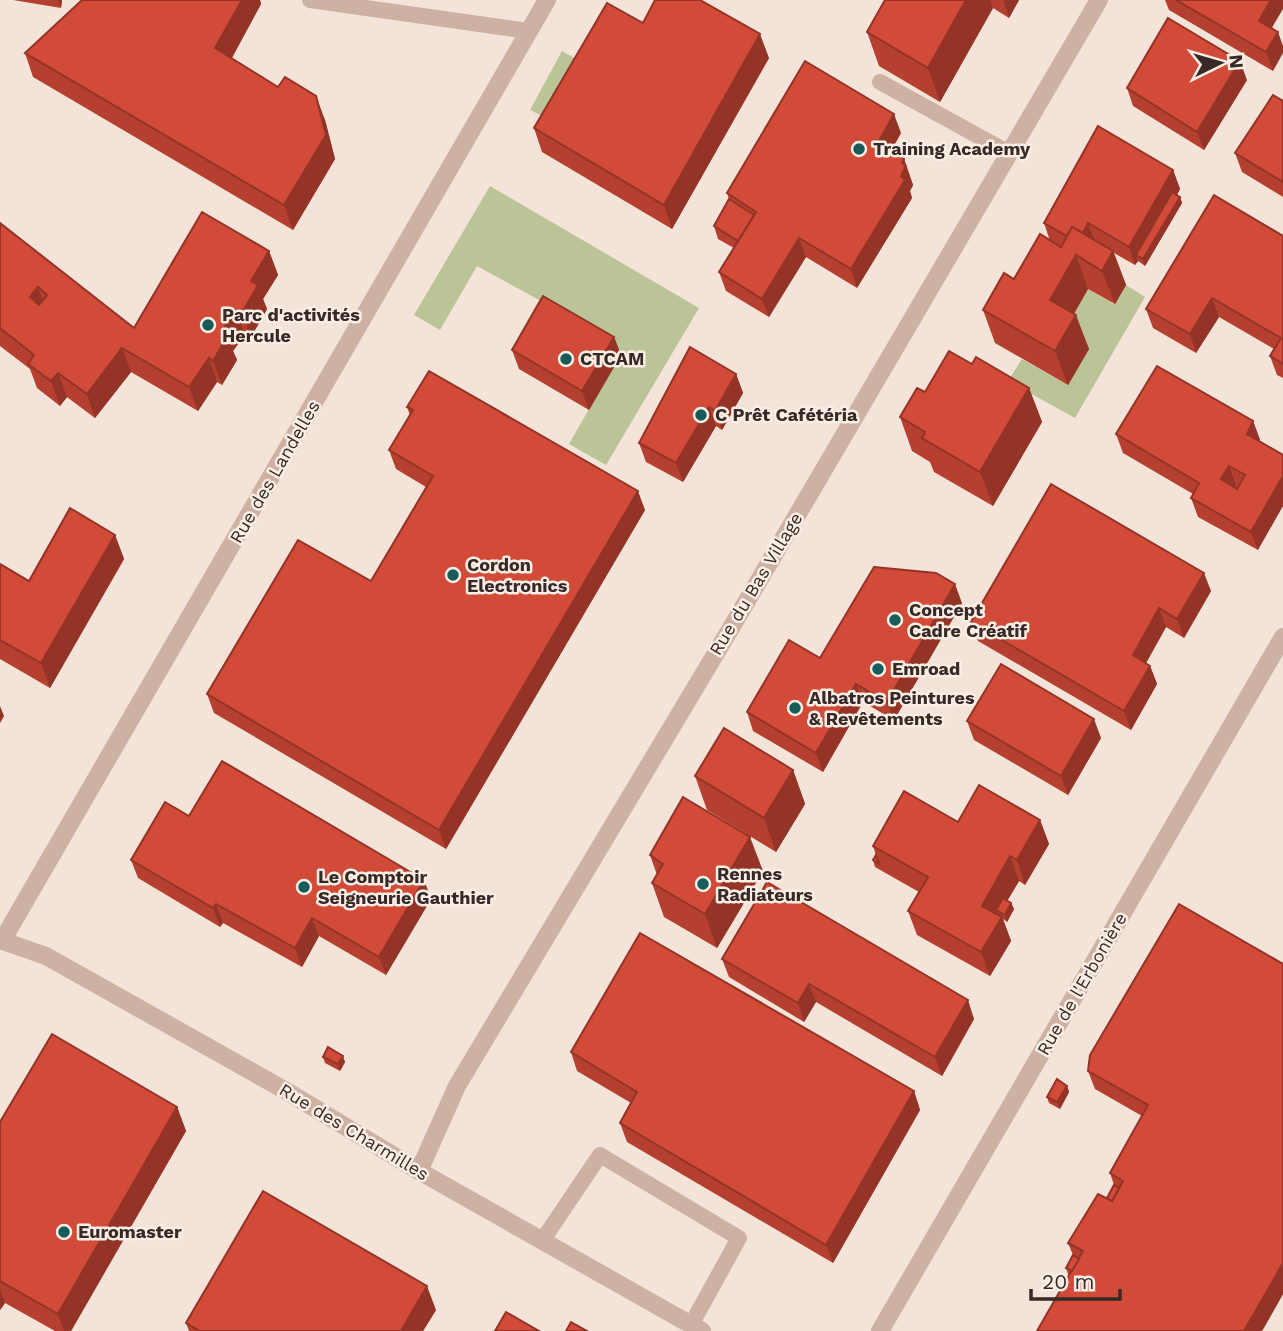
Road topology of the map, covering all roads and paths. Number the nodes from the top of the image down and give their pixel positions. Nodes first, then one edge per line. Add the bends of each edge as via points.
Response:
1 (310, 0) edge
2 (547, 0) edge
3 (1099, 0) edge
4 (528, 32) junction
5 (880, 82) dead end
6 (1009, 153) junction
7 (1283, 638) edge
8 (1, 940) edge
9 (419, 1171) junction
10 (542, 1241) junction
11 (696, 1328) edge
12 (880, 1331) edge

1 - 4 lane
2 - 4 street, Rue des Landelles
3 - 6 street, Rue du Bas Village
4 - 8 street, Rue des Landelles
5 - 6 lane
6 - 9 street, Rue du Bas Village via 457,1086
7 - 12 street, Rue de l'Erbonière
8 - 9 street, Rue des Charmilles via 46,956 288,1091
9 - 10 street, Rue des Charmilles
10 - 11 street, Rue des Charmilles
10 - 11 lane via 600,1155 739,1238

